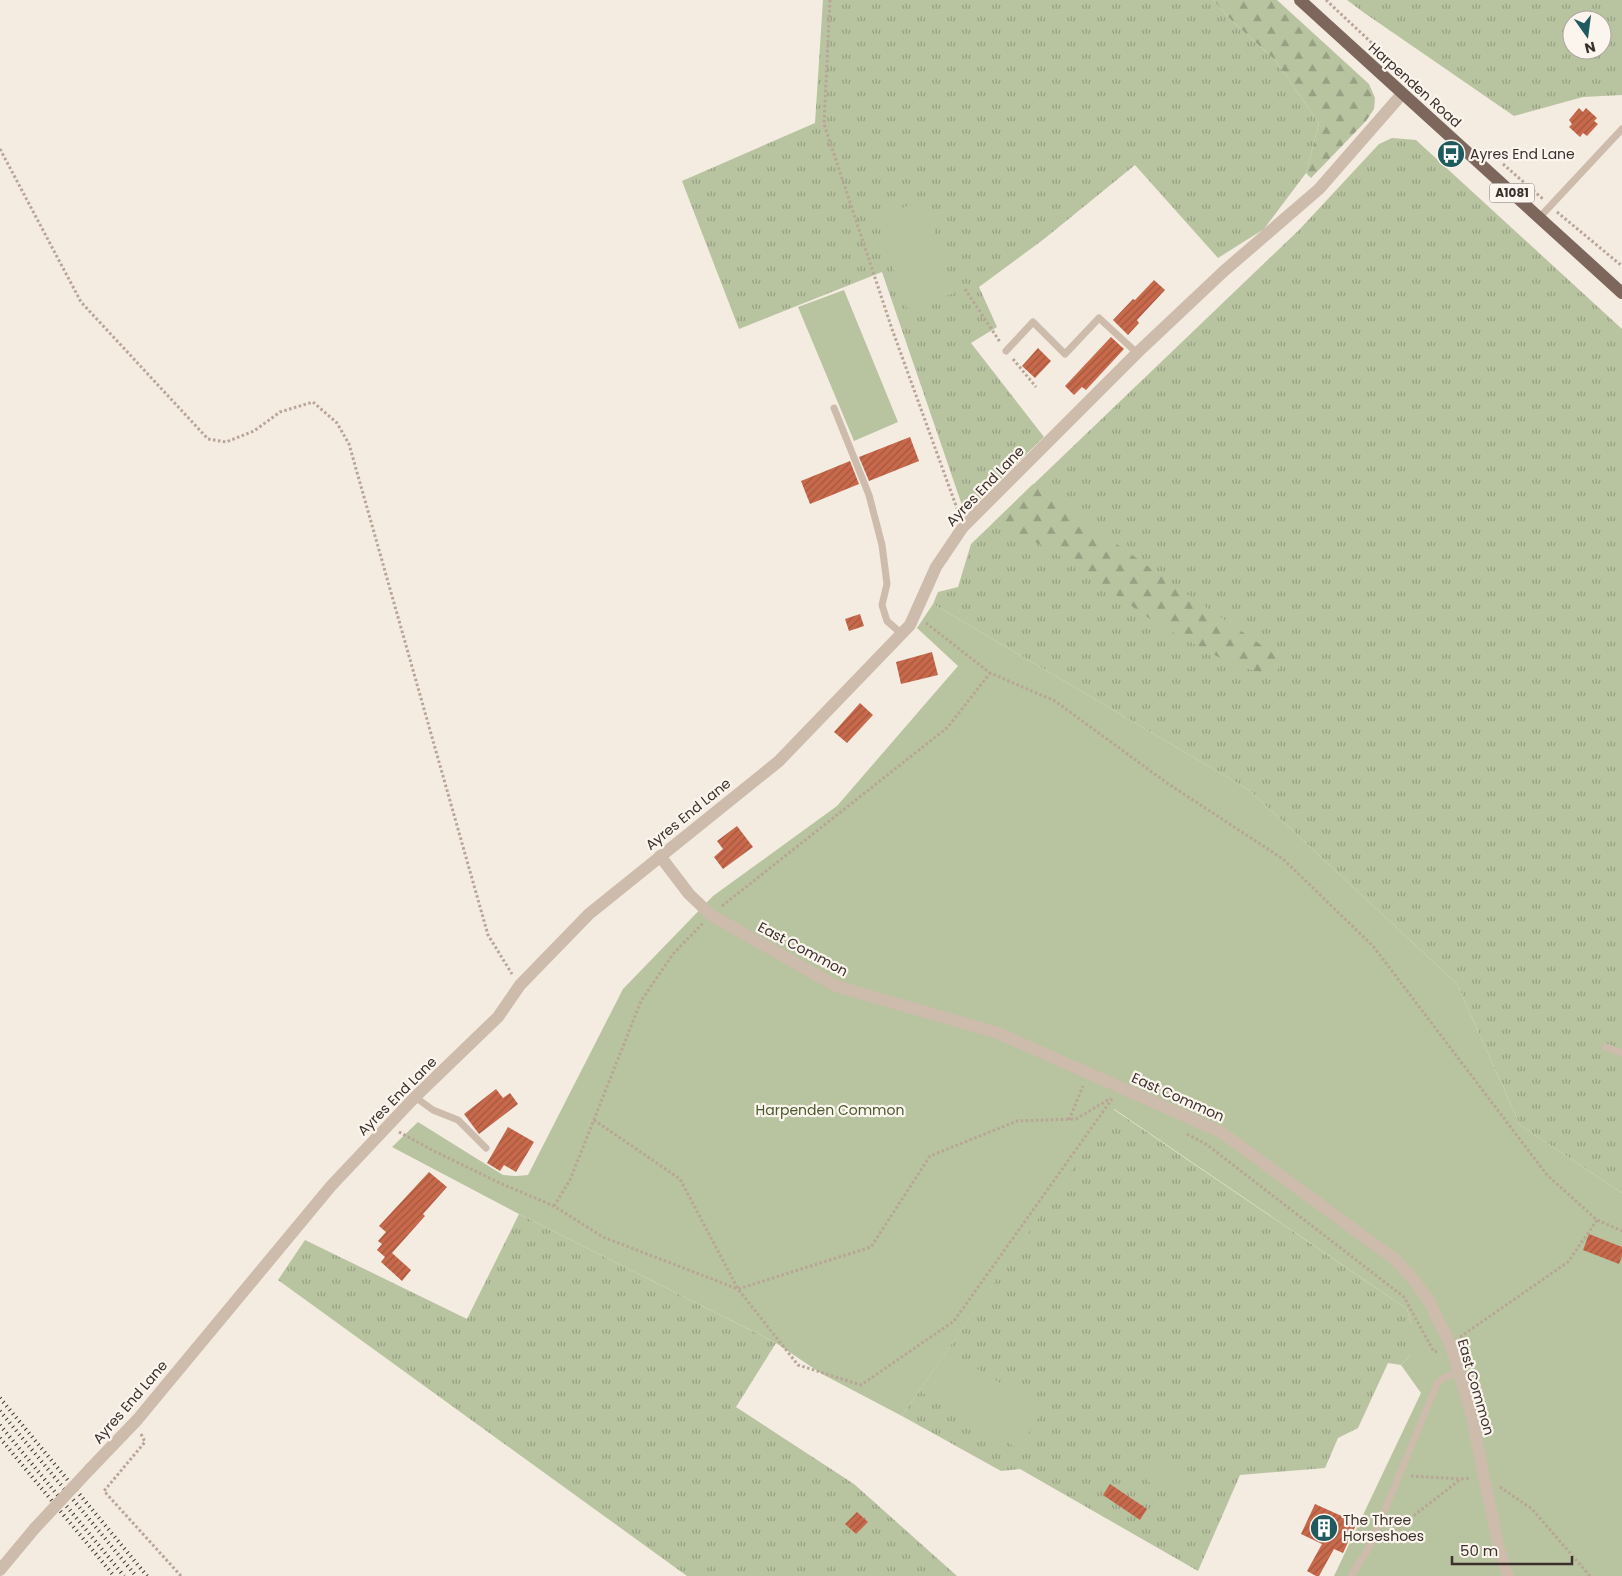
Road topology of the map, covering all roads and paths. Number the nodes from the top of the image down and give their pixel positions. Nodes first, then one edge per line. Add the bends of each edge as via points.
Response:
1 (830, 0) edge
2 (1300, 0) edge
3 (1326, 0) edge
4 (1402, 94) junction
5 (1441, 107) dead end
6 (1622, 129) edge
7 (0, 149) edge
8 (1497, 158) dead end
9 (1550, 205) junction
10 (1539, 218) junction
11 (1622, 266) edge
12 (1622, 293) edge
13 (1006, 351) dead end
14 (1137, 353) junction
15 (834, 408) dead end
16 (963, 527) junction
17 (914, 614) junction
18 (902, 634) junction
19 (990, 673) junction
20 (660, 856) junction
21 (711, 915) junction
22 (520, 985) junction
23 (1606, 1047) dead end
24 (1622, 1053) edge
25 (1088, 1073) junction
26 (415, 1097) junction
27 (594, 1120) junction
28 (1069, 1120) junction
29 (387, 1125) junction
30 (1181, 1131) dead end
31 (486, 1148) dead end
32 (554, 1206) junction
33 (1596, 1220) junction
34 (1622, 1231) edge
35 (738, 1289) junction
36 (1450, 1344) junction
37 (1458, 1372) junction
38 (136, 1420) junction
39 (1400, 1476) junction
40 (1484, 1476) junction
41 (1461, 1479) junction
42 (1369, 1548) junction
43 (0, 1570) edge
44 (181, 1576) edge
45 (1351, 1576) edge
46 (1508, 1576) edge
47 (1590, 1576) edge

1 - 16 path via 824,124 892,329
2 - 4 main road, Harpenden Road / A1081
3 - 5 path
4 - 10 main road, Harpenden Road / A1081
4 - 14 street, Ayres End Lane via 1319,189 1224,271
6 - 9 lane
7 - 22 path via 81,302 208,439 226,442 254,431 280,412 313,402 337,423 349,444 488,935
8 - 9 path
9 - 10 lane
9 - 11 path
10 - 12 main road, Harpenden Road / A1081
13 - 14 lane via 1033,322 1065,354 1099,318
14 - 16 street, Ayres End Lane
15 - 18 lane via 869,495 882,545 887,584 882,606 887,621
16 - 17 street, Ayres End Lane via 936,567
17 - 18 street, Ayres End Lane
17 - 19 path
18 - 20 street, Ayres End Lane via 779,761
19 - 21 path via 948,727
19 - 33 path via 1055,701 1167,783 1283,859 1373,946 1546,1175
20 - 21 street, East Common via 689,894
20 - 22 street, Ayres End Lane via 589,914
21 - 25 street, East Common via 836,986 998,1033
21 - 27 path via 673,954 641,1001
22 - 26 street, Ayres End Lane via 498,1017
23 - 24 lane
25 - 28 path
25 - 36 street, East Common via 1221,1132 1396,1260 1430,1303
26 - 29 street, Ayres End Lane
26 - 31 lane via 433,1110 458,1120
27 - 32 path via 570,1180
27 - 35 path via 680,1178
28 - 35 path via 1017,1121 930,1156 871,1247
28 - 35 path via 1114,1096 954,1321 861,1385 798,1365
29 - 32 path via 442,1156
29 - 38 street, Ayres End Lane via 331,1186
30 - 36 path via 1206,1144 1404,1297 1434,1352
32 - 35 path via 603,1237
33 - 34 path
33 - 36 path via 1568,1262
36 - 37 street, East Common
37 - 39 lane via 1437,1384
37 - 40 street, East Common via 1470,1409
38 - 43 street, Ayres End Lane, bridge
38 - 44 path via 145,1442 104,1491
39 - 41 path
39 - 42 lane
40 - 41 path
40 - 46 street, East Common
40 - 47 path via 1532,1509
41 - 42 path
42 - 45 lane

